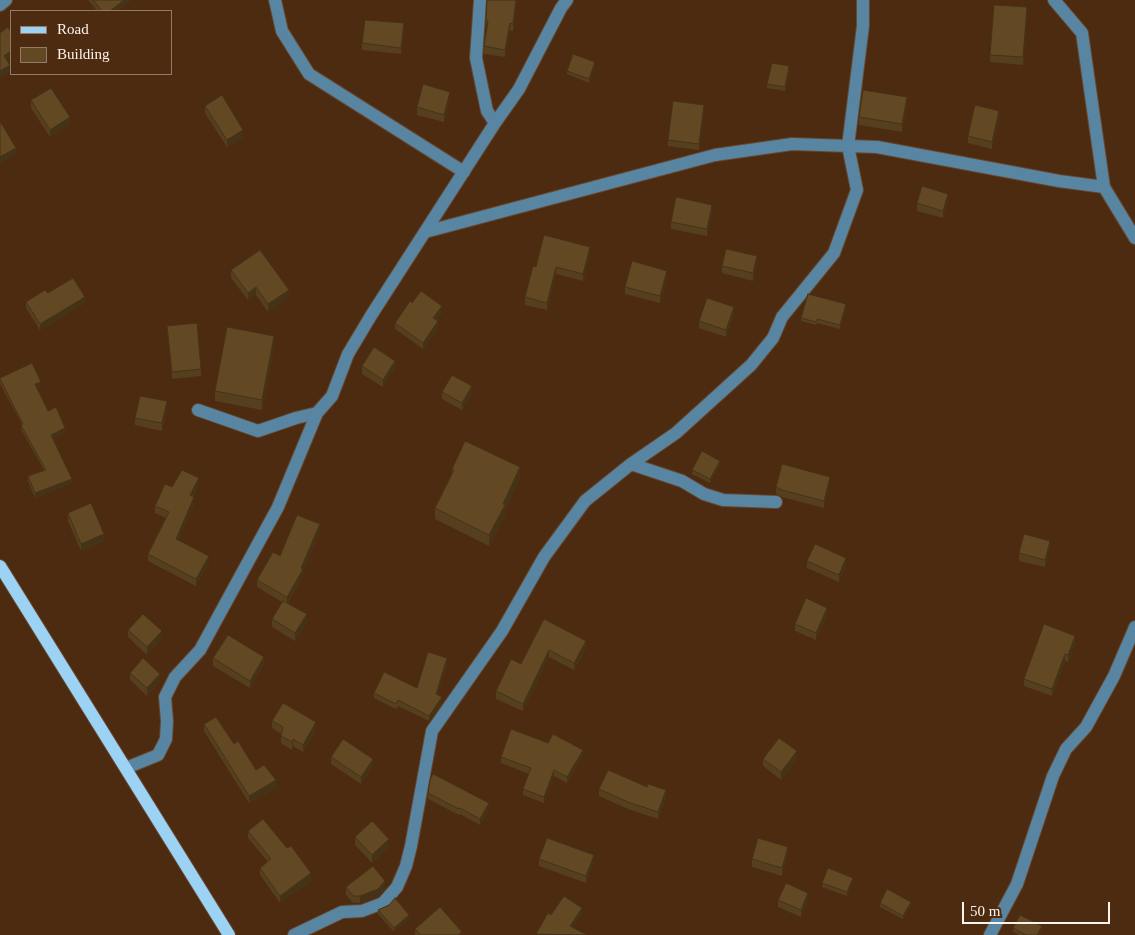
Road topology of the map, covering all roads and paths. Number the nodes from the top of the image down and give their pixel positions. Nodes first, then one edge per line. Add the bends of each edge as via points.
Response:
1 (6, 0) edge
2 (275, 0) edge
3 (480, 0) edge
4 (567, 0) edge
5 (863, 0) edge
6 (1054, 0) edge
7 (0, 5) edge
8 (495, 123) junction
9 (848, 146) junction
10 (464, 172) junction
11 (1104, 188) junction
12 (425, 232) junction
13 (1135, 238) edge
14 (198, 410) dead end
15 (317, 413) junction
16 (631, 464) junction
17 (776, 502) dead end
18 (0, 566) edge
19 (1135, 627) edge
20 (126, 768) junction
21 (229, 935) edge
22 (294, 935) edge
23 (990, 935) edge

1 - 7 street
2 - 10 street via 282,31 309,74
3 - 8 street via 476,58 487,111
4 - 8 street via 519,89
5 - 9 street via 863,26
6 - 11 street via 1082,33
8 - 10 street
9 - 11 street via 877,147
9 - 12 street via 792,144 715,155
9 - 16 street via 857,190 834,253 782,317 773,338 752,365 676,433
10 - 12 street
11 - 13 street
12 - 15 street via 348,354 332,396
14 - 15 street via 258,431
15 - 20 street via 278,507 200,650 176,677 165,697 166,739 158,755
16 - 17 street via 682,481 704,494 723,500
16 - 22 street via 585,501 544,557 502,631 432,731 412,846 397,887 383,903 362,911 342,912
18 - 20 main road
19 - 23 street via 1114,676 1086,727 1066,749 1053,776 1017,884
20 - 21 main road

